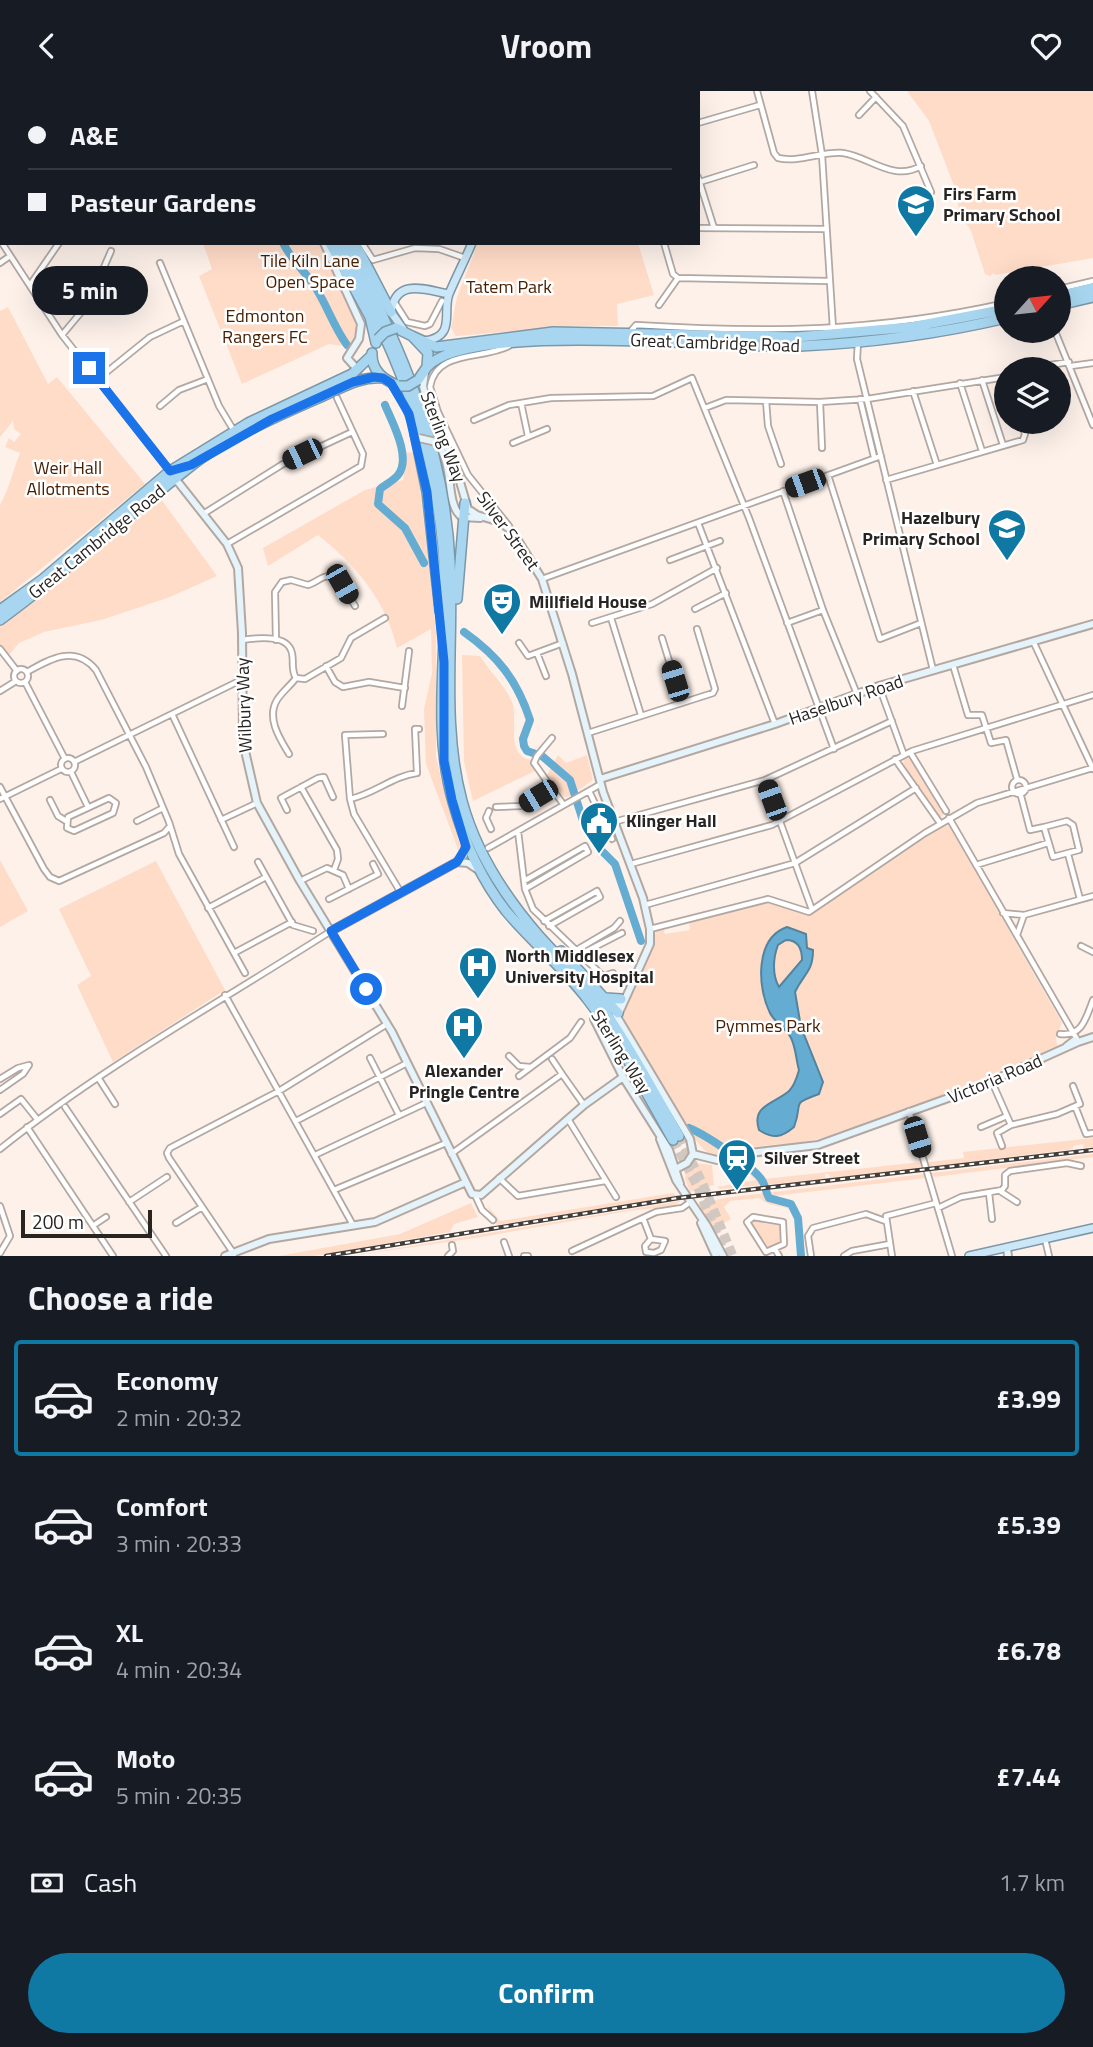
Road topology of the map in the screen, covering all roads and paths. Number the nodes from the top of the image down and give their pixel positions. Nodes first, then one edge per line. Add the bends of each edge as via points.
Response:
1 (757, 91) edge
2 (812, 91) edge
3 (870, 91) edge
4 (876, 97) junction
5 (760, 104) junction
6 (859, 115) dead end
7 (700, 122) edge
8 (822, 155) junction
9 (754, 165) dead end
10 (921, 166) junction
11 (700, 180) edge
12 (700, 183) edge
13 (931, 192) dead end
14 (700, 228) edge
15 (714, 228) junction
16 (826, 229) junction
17 (3, 245) edge
18 (58, 245) edge
19 (325, 245) edge
20 (331, 245) edge
21 (339, 245) edge
22 (347, 245) edge
23 (356, 245) edge
24 (363, 245) edge
25 (471, 245) edge
26 (665, 245) edge
27 (415, 246) edge
28 (111, 251) dead end
29 (10, 256) junction
30 (466, 258) junction
31 (0, 263) edge
32 (160, 263) dead end
33 (678, 278) junction
34 (829, 281) junction
35 (1093, 281) edge
36 (30, 285) junction
37 (1071, 286) edge
38 (1093, 288) edge
39 (1071, 293) edge
40 (449, 294) junction
41 (1093, 297) edge
42 (442, 301) dead end
43 (1071, 302) edge
44 (659, 305) dead end
45 (994, 310) edge
46 (437, 311) junction
47 (994, 311) edge
48 (386, 312) junction
49 (994, 313) edge
50 (448, 315) junction
51 (184, 321) junction
52 (405, 329) junction
53 (833, 329) junction
54 (630, 332) junction
55 (62, 335) junction
56 (377, 341) junction
57 (424, 341) junction
58 (512, 344) junction
59 (858, 346) junction
60 (372, 355) junction
61 (1093, 363) edge
62 (1071, 364) edge
63 (1071, 367) edge
64 (426, 369) junction
65 (358, 370) junction
66 (98, 379) junction
67 (208, 379) junction
68 (982, 380) junction
69 (994, 380) edge
70 (391, 382) junction
71 (960, 383) junction
72 (913, 391) junction
73 (337, 398) dead end
74 (867, 399) junction
75 (860, 400) junction
76 (766, 401) junction
77 (820, 401) junction
78 (521, 403) junction
79 (160, 406) dead end
80 (705, 408) junction
81 (474, 420) dead end
82 (1093, 424) edge
83 (874, 428) junction
84 (547, 429) dead end
85 (867, 429) junction
86 (234, 431) junction
87 (352, 432) junction
88 (1025, 434) edge
89 (528, 436) junction
90 (417, 438) junction
91 (513, 443) dead end
92 (1003, 445) junction
93 (822, 449) dead end
94 (982, 451) junction
95 (878, 457) junction
96 (432, 460) junction
97 (780, 464) dead end
98 (937, 465) junction
99 (172, 475) junction
100 (828, 475) junction
101 (886, 480) junction
102 (783, 491) junction
103 (490, 502) junction
104 (465, 503) junction
105 (745, 507) junction
106 (202, 514) junction
107 (482, 517) junction
108 (466, 518) junction
109 (698, 523) junction
110 (512, 531) junction
111 (720, 541) dead end
112 (227, 544) junction
113 (707, 547) junction
114 (670, 560) dead end
115 (717, 568) junction
116 (542, 579) junction
117 (726, 593) junction
118 (355, 606) dead end
119 (695, 609) dead end
120 (0, 610) edge
121 (823, 610) junction
122 (385, 618) dead end
123 (611, 618) junction
124 (0, 620) edge
125 (787, 623) junction
126 (921, 623) junction
127 (592, 624) dead end
128 (1093, 624) edge
129 (697, 629) dead end
130 (662, 638) dead end
131 (242, 640) junction
132 (276, 640) junction
133 (1032, 641) junction
134 (519, 643) dead end
135 (562, 643) junction
136 (0, 649) edge
137 (409, 651) dead end
138 (537, 653) junction
139 (444, 662) junction
140 (953, 665) junction
141 (326, 666) junction
142 (17, 671) junction
143 (933, 671) junction
144 (27, 672) junction
145 (546, 676) dead end
146 (296, 678) junction
147 (451, 678) junction
148 (16, 681) junction
149 (25, 682) junction
150 (242, 682) junction
151 (879, 686) junction
152 (405, 688) junction
153 (0, 691) edge
154 (856, 694) junction
155 (1093, 695) edge
156 (682, 703) junction
157 (402, 706) dead end
158 (1063, 706) junction
159 (818, 709) junction
160 (172, 714) junction
161 (641, 715) junction
162 (892, 721) junction
163 (775, 724) junction
164 (419, 729) dead end
165 (987, 729) junction
166 (588, 733) junction
167 (131, 734) junction
168 (383, 734) dead end
169 (552, 738) dead end
170 (834, 749) junction
171 (910, 752) junction
172 (289, 754) dead end
173 (904, 755) junction
174 (65, 759) junction
175 (895, 759) junction
176 (74, 762) junction
177 (61, 769) junction
178 (1093, 769) edge
179 (71, 772) junction
180 (1017, 779) junction
181 (765, 780) junction
182 (600, 782) junction
183 (0, 787) edge
184 (301, 787) junction
185 (1026, 787) junction
186 (552, 788) junction
187 (916, 788) junction
188 (1013, 790) junction
189 (589, 791) junction
190 (1021, 796) junction
191 (333, 797) dead end
192 (2, 798) edge
193 (350, 799) junction
194 (50, 800) dead end
195 (257, 803) junction
196 (564, 803) junction
197 (88, 807) junction
198 (496, 807) dead end
199 (163, 808) junction
200 (287, 810) dead end
201 (489, 811) dead end
202 (946, 811) dead end
203 (949, 818) junction
204 (221, 820) junction
205 (66, 821) junction
206 (137, 821) dead end
207 (780, 821) junction
208 (614, 822) junction
209 (940, 823) junction
210 (170, 825) junction
211 (1044, 827) junction
212 (491, 829) dead end
213 (518, 831) junction
214 (164, 833) junction
215 (173, 839) junction
216 (612, 839) dead end
217 (466, 842) junction
218 (1048, 843) junction
219 (233, 848) dead end
220 (488, 848) dead end
221 (1068, 854) junction
222 (258, 862) dead end
223 (457, 862) junction
224 (795, 863) junction
225 (373, 864) dead end
226 (631, 864) junction
227 (976, 865) junction
228 (334, 870) junction
229 (481, 873) junction
230 (266, 877) junction
231 (300, 881) junction
232 (524, 881) junction
233 (349, 889) junction
234 (525, 889) junction
235 (401, 893) junction
236 (1093, 896) edge
237 (329, 899) dead end
238 (1080, 899) junction
239 (645, 905) junction
240 (818, 905) junction
241 (811, 907) junction
242 (208, 908) junction
243 (802, 909) junction
244 (519, 911) junction
245 (1003, 913) junction
246 (1024, 915) junction
247 (544, 921) junction
248 (620, 921) dead end
249 (292, 922) junction
250 (549, 926) junction
251 (283, 927) junction
252 (296, 928) junction
253 (650, 929) junction
254 (313, 931) dead end
255 (331, 931) junction
256 (1017, 935) junction
257 (1081, 946) dead end
258 (1093, 952) edge
259 (233, 953) junction
260 (577, 953) junction
261 (245, 973) dead end
262 (613, 974) dead end
263 (567, 977) junction
264 (225, 995) junction
265 (623, 997) junction
266 (606, 998) junction
267 (1093, 1000) edge
268 (617, 1013) junction
269 (594, 1019) joint
270 (581, 1022) dead end
271 (387, 1024) junction
272 (1075, 1033) junction
273 (1060, 1034) dead end
274 (1093, 1037) edge
275 (1078, 1042) junction
276 (509, 1055) dead end
277 (370, 1058) dead end
278 (552, 1059) dead end
279 (407, 1063) junction
280 (530, 1067) junction
281 (562, 1074) junction
282 (519, 1076) dead end
283 (624, 1077) junction
284 (380, 1078) junction
285 (99, 1079) junction
286 (0, 1080) edge
287 (992, 1081) junction
288 (1073, 1086) dead end
289 (1, 1089) edge
290 (279, 1091) junction
291 (426, 1103) junction
292 (115, 1104) dead end
293 (584, 1105) junction
294 (1075, 1106) junction
295 (65, 1107) dead end
296 (909, 1111) junction
297 (0, 1114) edge
298 (399, 1115) junction
299 (1007, 1116) junction
300 (37, 1119) junction
301 (568, 1119) junction
302 (296, 1121) junction
303 (1011, 1125) junction
304 (27, 1127) junction
305 (981, 1127) dead end
306 (1093, 1133) edge
307 (446, 1143) junction
308 (1002, 1146) dead end
309 (0, 1149) edge
310 (451, 1154) junction
311 (315, 1155) junction
312 (691, 1156) junction
313 (673, 1166) junction
314 (1082, 1166) dead end
315 (167, 1177) dead end
316 (499, 1178) junction
317 (605, 1181) junction
318 (466, 1182) junction
319 (334, 1190) junction
320 (1000, 1191) junction
321 (989, 1193) junction
322 (476, 1196) junction
323 (616, 1197) dead end
324 (129, 1202) junction
325 (1017, 1202) dead end
326 (689, 1203) junction
327 (0, 1206) edge
328 (937, 1206) junction
329 (202, 1207) junction
330 (697, 1214) junction
331 (106, 1217) dead end
332 (643, 1219) junction
333 (992, 1219) dead end
334 (493, 1220) dead end
335 (886, 1221) junction
336 (176, 1223) dead end
337 (94, 1225) junction
338 (354, 1225) junction
339 (1093, 1227) edge
340 (652, 1239) junction
341 (1045, 1239) junction
342 (504, 1242) dead end
343 (890, 1244) junction
344 (452, 1245) dead end
345 (775, 1249) junction
346 (572, 1251) dead end
347 (1007, 1252) edge
348 (0, 1253) edge
349 (234, 1254) junction
350 (113, 1256) edge
351 (166, 1256) edge
352 (225, 1256) edge
353 (448, 1256) edge
354 (509, 1256) edge
355 (716, 1256) edge
356 (723, 1256) edge
357 (779, 1256) edge
358 (811, 1256) edge
359 (844, 1256) edge
360 (892, 1256) edge
361 (952, 1256) edge
362 (969, 1256) edge
363 (1049, 1256) edge

1 - 5 street
2 - 8 street
3 - 4 street
4 - 6 street
4 - 10 street via 903,126
5 - 7 street
5 - 8 street via 776,156
8 - 10 street via 844,153 892,171
8 - 16 street
9 - 11 street
10 - 13 street
12 - 15 street
14 - 15 street
15 - 16 street
16 - 34 street
17 - 29 street
18 - 36 street
19 - 65 street via 359,318 360,335 347,358
20 - 56 highway via 370,317
21 - 48 highway
22 - 48 highway
23 - 48 highway
24 - 27 street via 376,260
25 - 30 main road
26 - 33 street
27 - 30 street
28 - 55 street via 88,304
29 - 31 street
29 - 36 street
30 - 40 main road
32 - 51 street
33 - 34 street
33 - 44 street
34 - 53 street
35 - 37 street
36 - 55 street
38 - 39 highway
40 - 48 main road via 412,288 401,293
40 - 50 main road
41 - 43 highway
42 - 46 street
45 - 53 street
46 - 50 street
46 - 52 street via 425,326
47 - 54 highway, Great Cambridge Road via 911,327 824,336
48 - 52 main road
48 - 96 highway via 411,376
49 - 59 highway, Great Cambridge Road via 939,332
50 - 57 main road via 440,336
51 - 66 street via 150,337
51 - 67 street
52 - 56 highway, bridge via 385,332
52 - 57 highway
52 - 64 highway via 426,349
53 - 54 street via 733,331 636,325
54 - 57 highway, Great Cambridge Road via 554,332 436,347
55 - 66 street
56 - 60 highway
58 - 59 highway, Great Cambridge Road via 581,340
58 - 64 highway, Great Cambridge Road via 451,351
58 - 103 street, Silver Street via 439,368 430,383 467,475
59 - 74 street
60 - 65 highway, Great Cambridge Road
60 - 70 highway via 374,367
61 - 62 street
63 - 82 street
64 - 70 highway, bridge via 408,386
64 - 104 street, Sterling Way via 427,402 455,465
65 - 86 highway, Great Cambridge Road
66 - 99 street
67 - 79 street via 179,390
67 - 86 street
68 - 69 street
68 - 71 street
68 - 92 street
70 - 90 street
70 - 99 highway via 364,378 250,431
71 - 72 street
71 - 94 street
72 - 74 street
72 - 98 street
73 - 87 street
74 - 75 street
74 - 83 street
75 - 77 street
75 - 85 street
76 - 77 street
76 - 80 street via 726,400
76 - 97 street
77 - 93 street
78 - 80 street via 653,396 689,377 694,379
78 - 81 street
78 - 89 street
80 - 105 street
83 - 85 street
83 - 95 street
84 - 89 street
85 - 95 street
86 - 99 highway, Great Cambridge Road
87 - 106 street via 283,464
87 - 112 street via 363,454 359,469
88 - 92 street via 1023,439
89 - 91 street
90 - 108 street, bridge via 436,442 449,471 453,508
90 - 139 highway
92 - 94 street
94 - 98 street
95 - 100 street
95 - 101 street
96 - 139 highway, Sterling Way via 444,563
96 - 147 highway, Sterling Way via 446,514
98 - 101 street
99 - 106 street, Wilbury Way
99 - 120 highway, Great Cambridge Road
99 - 124 highway, Great Cambridge Road
100 - 102 street
100 - 126 street via 880,639
101 - 126 street
102 - 105 street
102 - 121 street
103 - 107 street
103 - 110 street, Silver Street
104 - 107 street via 470,512
104 - 108 highway
105 - 109 street
105 - 125 street
106 - 112 street, Wilbury Way
107 - 108 street
107 - 110 street
108 - 147 highway
109 - 113 street
109 - 116 street
110 - 116 street, Silver Street
111 - 113 street
112 - 131 street, Wilbury Way via 239,573
113 - 114 street
113 - 115 street
115 - 117 street
115 - 123 street via 652,604
116 - 135 street, Silver Street
117 - 119 street
117 - 163 street
118 - 132 street via 333,577 308,585 282,582 275,592
121 - 125 street
121 - 154 street
122 - 141 street via 351,638 343,656
123 - 127 street
123 - 161 street
125 - 159 street
126 - 143 street
128 - 133 street, Haselbury Road
129 - 156 street via 715,689
130 - 156 street
131 - 132 street
131 - 150 street, Wilbury Way
132 - 146 street via 290,647
133 - 140 street, Haselbury Road
133 - 158 street
134 - 138 street via 525,655
135 - 138 street
135 - 166 street, Silver Street
136 - 142 street
137 - 152 street
138 - 145 street
139 - 217 highway, Sterling Way via 444,761
140 - 143 street, Haselbury Road
140 - 165 street via 967,713 981,714
141 - 146 street via 305,679
141 - 152 street via 343,687 369,682
142 - 144 street
142 - 148 street
143 - 151 street, Haselbury Road
144 - 149 street
144 - 167 street via 53,657 84,659 99,674
146 - 172 street via 279,701 274,722 282,748
147 - 244 highway, Sterling Way via 452,745 461,800 483,856
148 - 149 street
148 - 153 street
149 - 174 street
150 - 160 street
150 - 195 street, Wilbury Way via 243,742
151 - 154 street, Haselbury Road
151 - 162 street
152 - 157 street
154 - 159 street, Haselbury Road
155 - 158 street
156 - 161 street
158 - 165 street
158 - 178 street
159 - 163 street, Haselbury Road
159 - 170 street
160 - 167 street
160 - 204 street
161 - 166 street
162 - 170 street
162 - 173 street
163 - 182 street, Haselbury Road
164 - 193 street via 415,729 417,773
165 - 171 street
165 - 180 street via 991,743 1006,740
166 - 182 street, Silver Street
167 - 176 street
167 - 199 street
168 - 193 street via 345,735
169 - 186 street via 538,756
170 - 181 street
171 - 173 street
171 - 202 street
173 - 175 street
174 - 176 street
174 - 177 street
175 - 187 street
175 - 207 street
176 - 179 street
177 - 179 street
177 - 192 street
178 - 185 street
179 - 197 street
180 - 185 street
180 - 188 street
181 - 207 street
181 - 208 street
182 - 189 street
182 - 208 street, Silver Street
183 - 192 street
184 - 191 street via 324,777
184 - 200 street via 281,798
184 - 228 street via 337,850
185 - 188 street
185 - 190 street
186 - 196 street
186 - 198 street via 521,806
187 - 209 street
187 - 224 street
188 - 190 street
188 - 203 street
189 - 196 street
189 - 216 street
190 - 211 street via 1030,829
192 - 214 street via 44,869 59,881
193 - 235 street via 354,814
194 - 205 street
195 - 204 street
195 - 231 street, Wilbury Way
196 - 213 street
197 - 205 street
197 - 205 street via 109,798 117,806 113,813 74,831
199 - 206 street
199 - 210 street
201 - 212 street via 486,818
203 - 209 street
203 - 227 street
204 - 219 street
207 - 224 street
207 - 226 street
208 - 226 street, Silver Street
209 - 240 street
210 - 214 street
210 - 215 street
211 - 218 street
211 - 221 street via 1072,823 1080,849
213 - 220 street
213 - 232 street
214 - 215 street
215 - 242 street
217 - 223 street via 464,855
217 - 229 highway, Sterling Way
218 - 221 street via 1053,857
218 - 227 street
221 - 238 street
222 - 230 street
223 - 229 street via 468,863
223 - 235 street
224 - 239 street
224 - 241 street
225 - 233 street via 378,874
226 - 239 street, Silver Street
227 - 245 street
228 - 231 street
228 - 233 street
229 - 263 highway, Sterling Way via 506,911
230 - 242 street
230 - 249 street
231 - 255 street, Wilbury Way
232 - 234 street
232 - 234 street via 584,846 588,852
233 - 237 street
234 - 247 street
235 - 255 street
236 - 238 street
238 - 246 street
239 - 253 street, Silver Street
240 - 241 street
240 - 243 street via 809,912
241 - 243 street
242 - 259 street
243 - 253 street via 768,899
244 - 263 highway, Sterling Way via 606,1013 676,1138 610,1031
244 - 266 highway
245 - 246 street
245 - 256 street
246 - 256 street
247 - 250 street
247 - 250 street via 597,891 600,897
248 - 260 street via 617,931
249 - 251 street
249 - 252 street
250 - 260 street
251 - 252 street
251 - 259 street
252 - 254 street
253 - 265 street, Silver Street via 649,946
255 - 264 street
255 - 271 street, Wilbury Way
256 - 272 street
257 - 258 street
259 - 261 street
260 - 262 street via 604,976
263 - 269 highway
264 - 285 street
264 - 290 street
265 - 266 highway
265 - 268 street, Silver Street
266 - 268 highway
267 - 272 street
268 - 312 street via 690,1139
269 - 283 street, Sterling Way
270 - 280 street via 570,1038
271 - 279 street, Wilbury Way
271 - 290 street
272 - 273 street
272 - 275 street
274 - 275 street, Victoria Road
275 - 287 street, Victoria Road
276 - 280 street via 519,1066
277 - 284 street
278 - 281 street
279 - 284 street
279 - 291 street, Wilbury Way
280 - 282 street
281 - 293 street
281 - 310 street
283 - 293 street
283 - 313 street, Sterling Way
284 - 298 street
284 - 302 street
285 - 292 street
285 - 300 street
286 - 289 street via 29,1065
287 - 296 street, Victoria Road
287 - 299 street
288 - 294 street via 1080,1104
290 - 302 street
290 - 329 street via 170,1148 169,1159
291 - 298 street
291 - 307 street, Wilbury Way
293 - 301 street
294 - 303 street
294 - 306 street via 1086,1134
295 - 324 street
296 - 312 street, Victoria Road via 818,1145 728,1159
296 - 328 street
297 - 300 street via 21,1100
298 - 311 street
299 - 303 street
299 - 305 street
300 - 304 street
301 - 316 street
301 - 317 street
302 - 311 street
303 - 308 street via 997,1133
304 - 309 street
304 - 337 street
307 - 310 street, Wilbury Way
307 - 319 street
310 - 318 street, Wilbury Way
311 - 319 street
312 - 313 street via 687,1163
313 - 326 street, Sterling Way
314 - 320 street via 1067,1163 1010,1171
315 - 324 street
316 - 317 street via 518,1196
316 - 322 street
317 - 323 street
318 - 322 street, Wilbury Way
318 - 338 street via 375,1222
319 - 338 street
320 - 321 street
320 - 325 street
321 - 328 street
321 - 333 street
322 - 334 street
324 - 351 street
326 - 330 street, Sterling Way
326 - 332 street
327 - 348 street via 10,1236
328 - 335 street via 888,1214
328 - 361 street
329 - 336 street
329 - 349 street
330 - 355 street, Sterling Way
330 - 356 street, Sterling Way
331 - 337 street
332 - 340 street
332 - 346 street
335 - 343 street
335 - 358 street via 866,1214 813,1228 808,1236
337 - 350 street
338 - 349 street via 269,1239
339 - 341 main road
340 - 340 street via 662,1238 664,1246 647,1253 645,1246
341 - 347 main road
341 - 363 street
342 - 354 street
343 - 359 street
343 - 360 street
344 - 353 street
345 - 345 street via 766,1252 747,1219 784,1223 785,1243
345 - 357 street
347 - 362 main road
349 - 352 street

